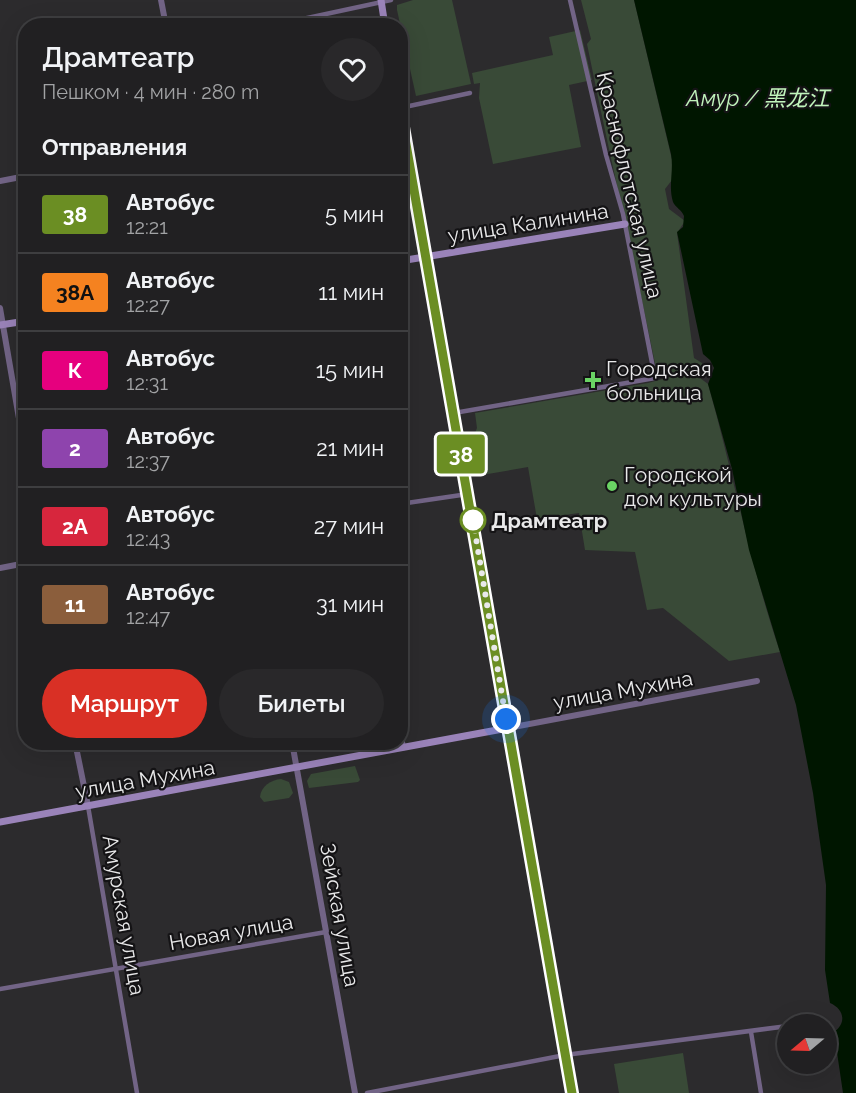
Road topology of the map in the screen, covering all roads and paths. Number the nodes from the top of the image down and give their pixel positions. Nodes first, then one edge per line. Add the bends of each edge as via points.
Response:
1 (161, 0) edge
2 (391, 0) edge
3 (570, 0) edge
4 (381, 2) edge
5 (164, 18) edge
6 (307, 18) edge
7 (384, 18) edge
8 (470, 93) dead end
9 (408, 107) edge
10 (408, 155) edge
11 (18, 178) edge
12 (0, 181) edge
13 (625, 224) junction
14 (426, 257) junction
15 (408, 260) edge
16 (0, 308) edge
17 (18, 322) edge
18 (1, 324) edge
19 (454, 413) junction
20 (18, 416) edge
21 (468, 494) junction
22 (408, 503) edge
23 (18, 565) edge
24 (0, 568) edge
25 (757, 681) dead end
26 (508, 728) junction
27 (408, 747) edge
28 (77, 750) edge
29 (294, 750) edge
30 (393, 750) edge
31 (297, 767) junction
32 (88, 806) junction
33 (0, 822) edge
34 (326, 932) junction
35 (117, 969) junction
36 (0, 989) edge
37 (777, 1028) edge
38 (751, 1032) junction
39 (565, 1055) junction
40 (137, 1093) edge
41 (355, 1093) edge
42 (367, 1093) edge
43 (572, 1093) edge
44 (761, 1093) edge

1 - 5 street
2 - 4 street
3 - 13 street, Краснофлотская улица
4 - 6 street
4 - 7 main road
8 - 9 street
10 - 14 main road
11 - 12 street
13 - 14 main road, улица Калинина
13 - 19 street, Краснофлотская улица via 655,378
14 - 15 main road, улица Калинина
14 - 19 main road
16 - 18 street
17 - 18 main road
18 - 20 street
19 - 21 main road
21 - 22 street
21 - 26 main road
23 - 24 street
25 - 26 street, улица Мухина
26 - 27 main road, улица Мухина
26 - 39 main road
28 - 32 street, Амурская улица
29 - 31 street, Зейская улица
30 - 31 main road, улица Мухина
31 - 32 main road, улица Мухина
31 - 34 street, Зейская улица
32 - 33 main road, улица Мухина
32 - 35 street, Амурская улица
34 - 35 street, Новая улица
34 - 41 street, Зейская улица
35 - 36 street, Новая улица
35 - 40 street, Амурская улица
37 - 38 street
38 - 39 street
38 - 44 street
39 - 42 street
39 - 43 main road

